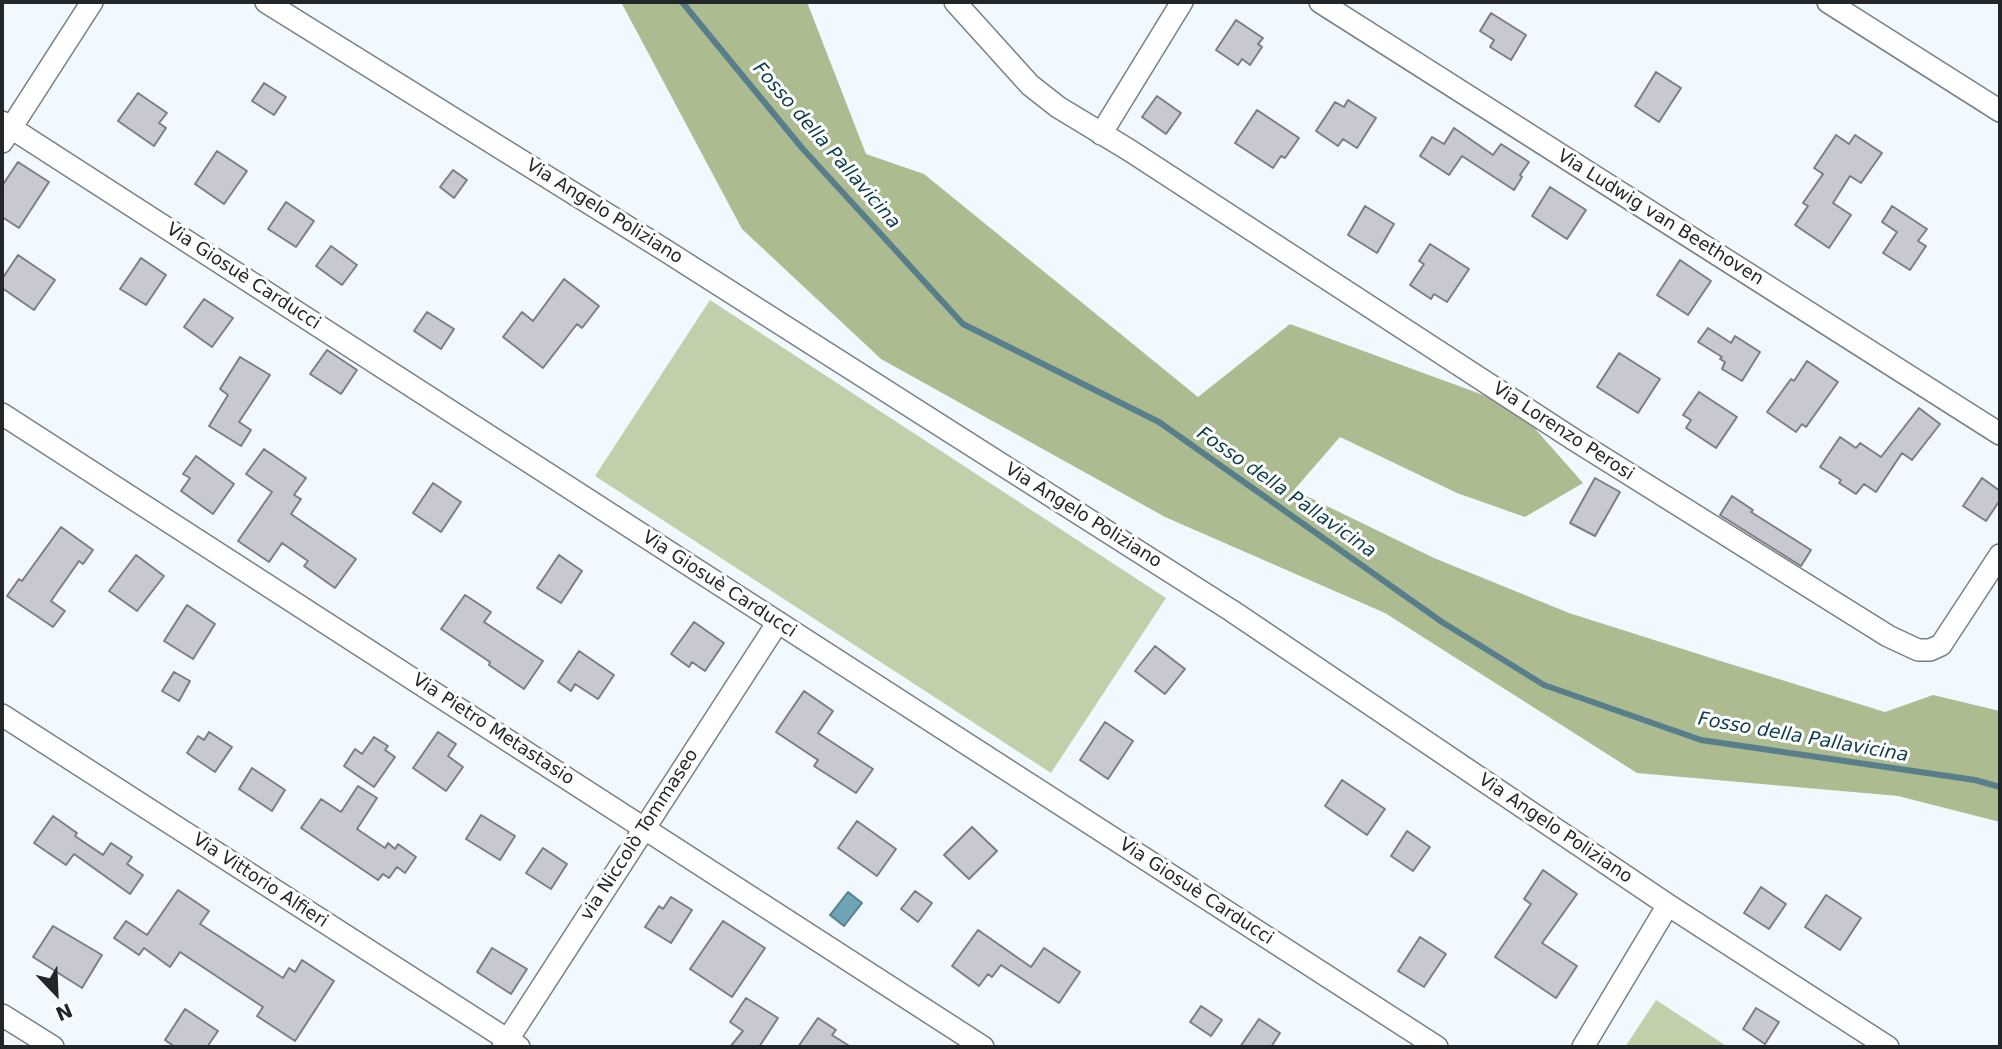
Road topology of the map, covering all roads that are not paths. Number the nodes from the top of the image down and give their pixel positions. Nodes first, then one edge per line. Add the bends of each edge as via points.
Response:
1 (92, 2) edge
2 (266, 2) edge
3 (955, 2) edge
4 (1182, 2) edge
5 (1320, 2) edge
6 (1828, 2) edge
7 (1848, 8) edge
8 (2000, 111) edge
9 (5, 130) edge
10 (1101, 134) junction
11 (2, 414) edge
12 (2000, 434) edge
13 (2000, 555) edge
14 (778, 622) junction
15 (2, 715) edge
16 (644, 827) junction
17 (1668, 905) junction
18 (2, 1015) edge
19 (510, 1045) edge
20 (53, 1047) edge
21 (983, 1047) edge
22 (1437, 1047) edge
23 (1583, 1047) edge
24 (1888, 1047) edge

1 - 9 street
2 - 17 street, Via Angelo Poliziano via 1221,604
3 - 10 street, Via Lorenzo Perosi via 1030,85
4 - 10 street
5 - 12 street, Via Ludwig van Beethoven
6 - 7 street
7 - 8 street
9 - 14 street, Via Giosuè Carducci
10 - 13 street, Via Lorenzo Perosi via 1573,439 1913,649 1930,650 1944,642
11 - 16 street, Via Pietro Metastasio
14 - 16 street, via Niccolò Tommaseo
14 - 22 street, Via Giosuè Carducci
15 - 19 street, Via Vittorio Alfieri
16 - 19 street, via Niccolò Tommaseo
16 - 21 street, Via Pietro Metastasio
17 - 23 street
17 - 24 street, Via Angelo Poliziano
18 - 20 street

